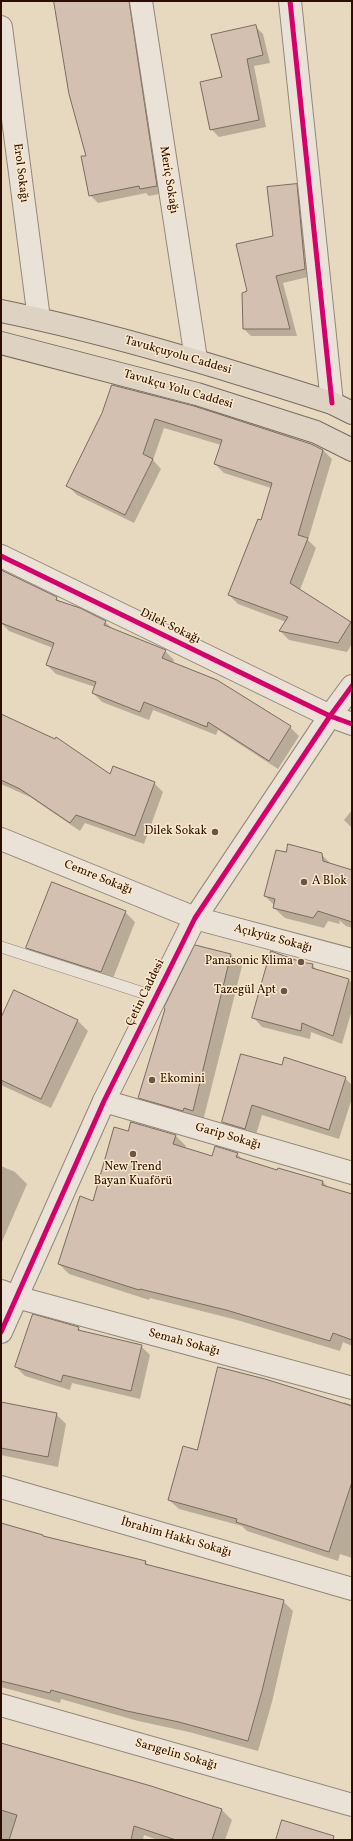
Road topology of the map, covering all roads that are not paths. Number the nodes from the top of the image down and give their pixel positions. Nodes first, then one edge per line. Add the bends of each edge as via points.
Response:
1 (141, 1) edge
2 (290, 1) edge
3 (1, 27) edge
4 (1, 311) edge
5 (39, 319) junction
6 (1, 343) edge
7 (196, 360) junction
8 (342, 402) edge
9 (352, 413) edge
10 (352, 450) edge
11 (1, 556) edge
12 (352, 686) edge
13 (330, 716) junction
14 (352, 724) edge
15 (1, 839) edge
16 (195, 918) junction
17 (1, 947) edge
18 (352, 960) edge
19 (156, 997) junction
20 (104, 1101) junction
21 (352, 1173) edge
22 (8, 1294) edge
23 (1, 1332) edge
24 (352, 1388) edge
25 (1, 1487) edge
26 (352, 1589) edge
27 (1, 1705) edge
28 (352, 1805) edge

1 - 7 street, Meriç Sokağı
2 - 8 street
3 - 5 street, Erol Sokağı
4 - 5 main road, Tavukçuyolu Caddesi
5 - 7 main road, Tavukçuyolu Caddesi
6 - 10 main road, Tavukçu Yolu Caddesi via 198,394 316,432
7 - 8 main road, Tavukçuyolu Caddesi
8 - 9 main road, Tavukçuyolu Caddesi
11 - 13 street, Dilek Sokağı
12 - 13 street, Çetin Caddesi
13 - 14 street, Dilek Sokağı
13 - 16 street, Çetin Caddesi
15 - 16 street, Cemre Sokağı
16 - 18 street, Açıkyüz Sokağı
16 - 19 street, Çetin Caddesi
17 - 19 lane
19 - 20 street, Çetin Caddesi
20 - 21 street, Garip Sokağı
20 - 22 street, Çetin Caddesi
22 - 23 street, Çetin Caddesi
22 - 24 street, Semah Sokağı
25 - 26 street, İbrahim Hakkı Sokağı
27 - 28 street, Sarıgelin Sokağı

